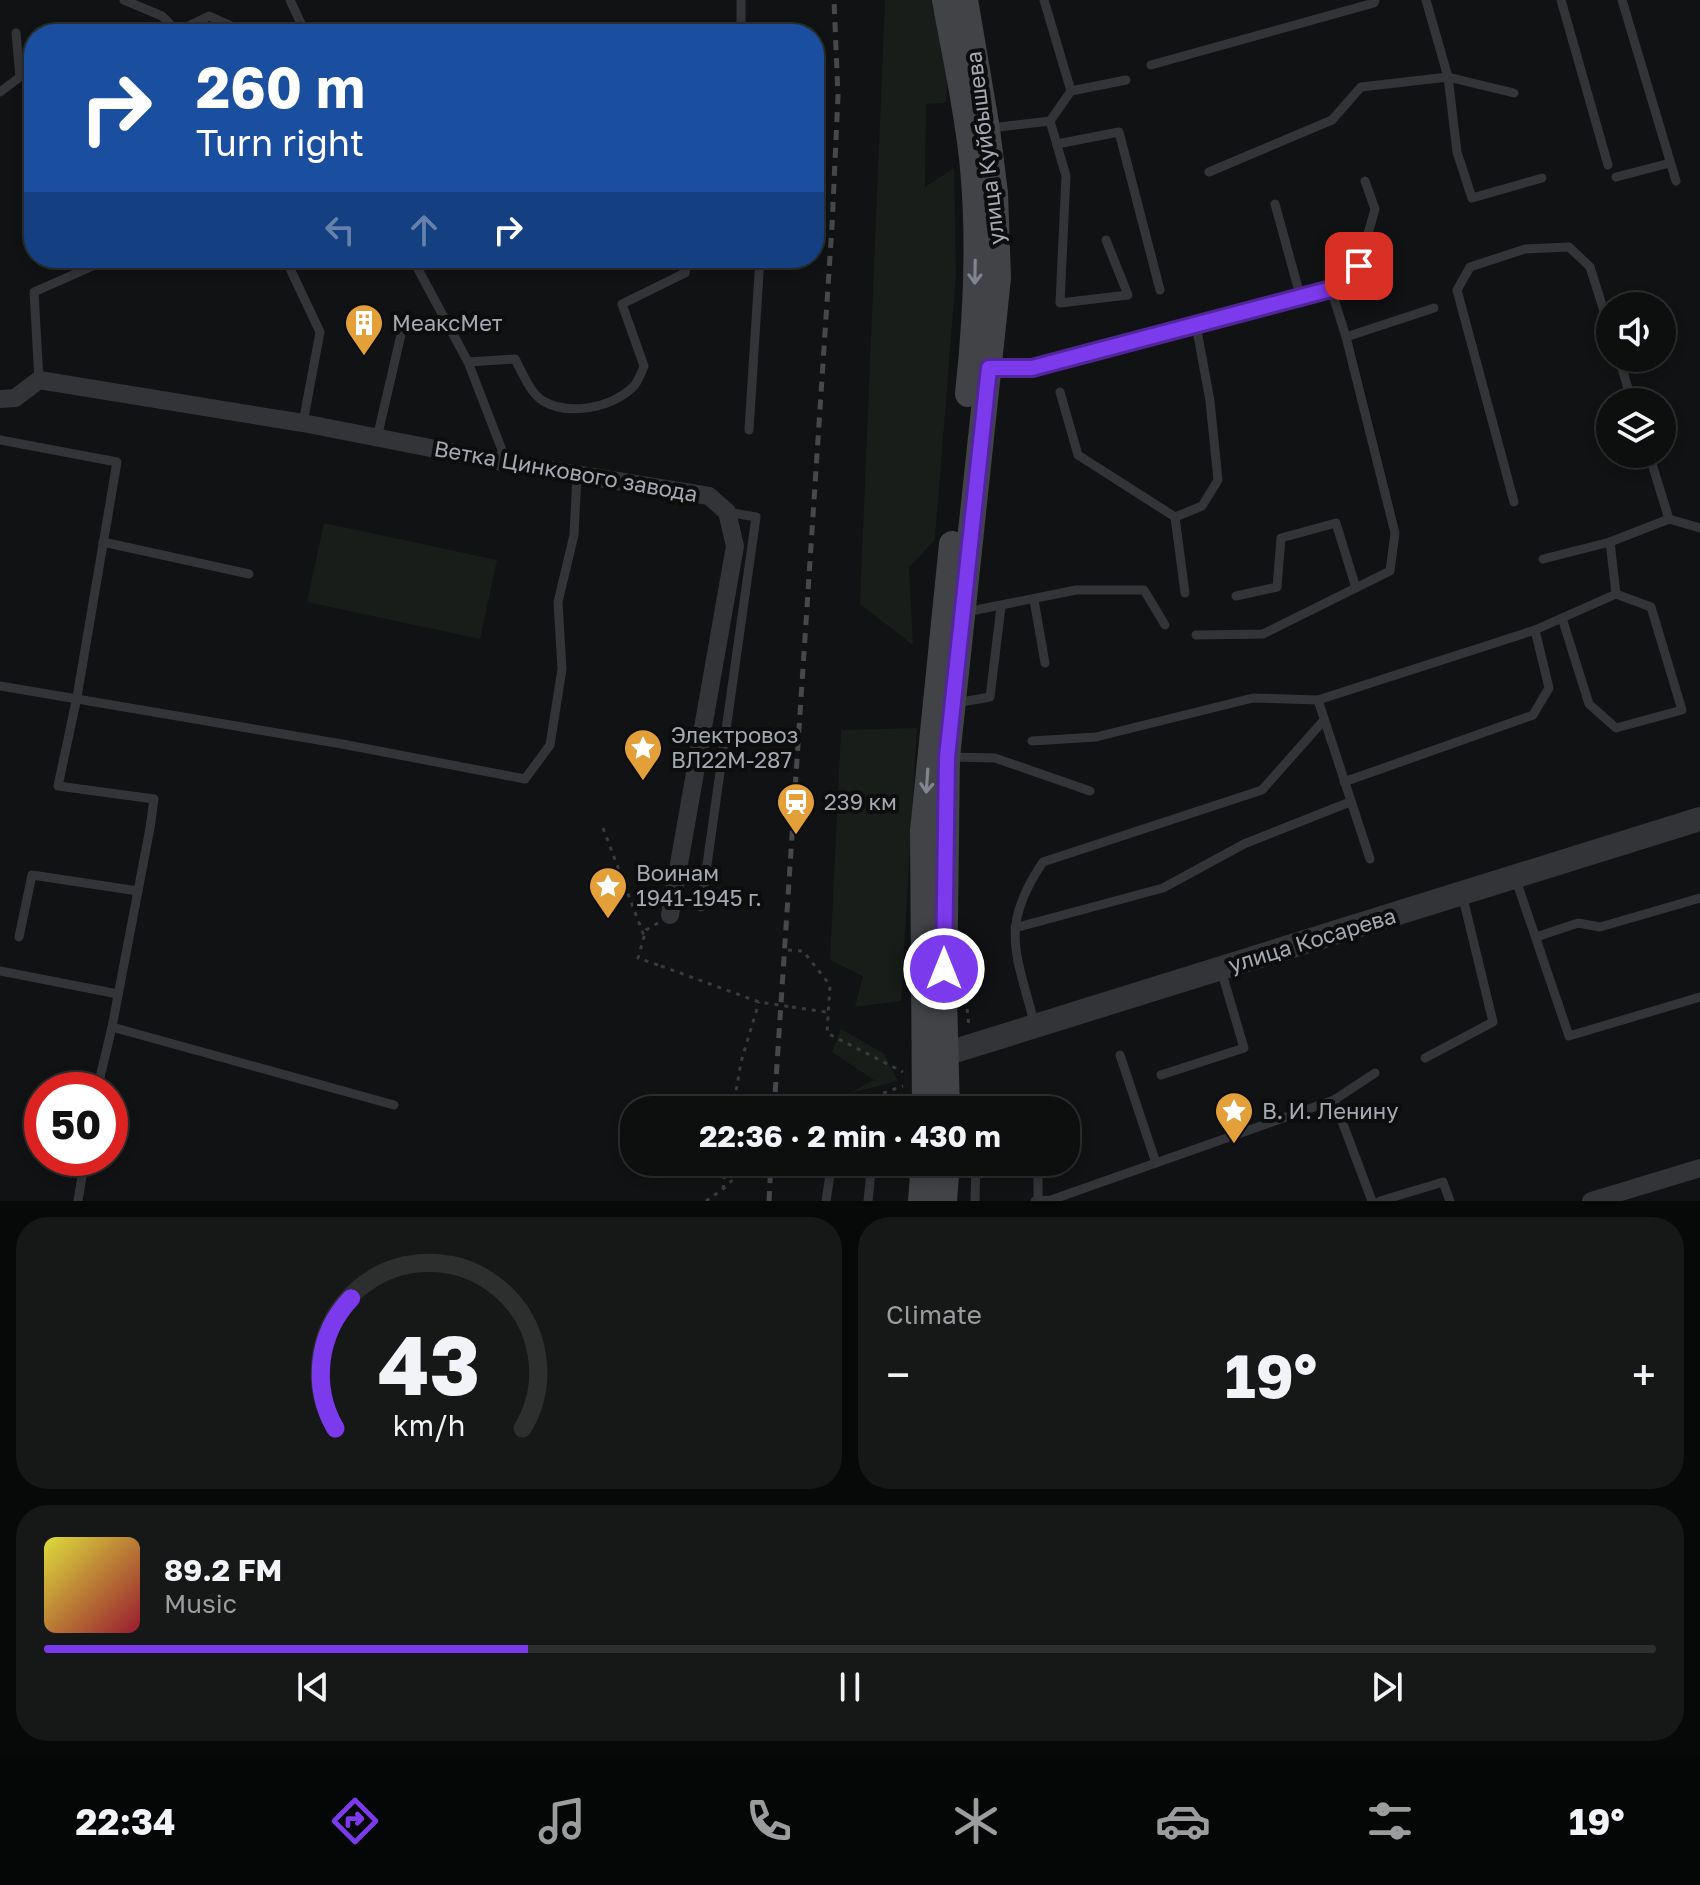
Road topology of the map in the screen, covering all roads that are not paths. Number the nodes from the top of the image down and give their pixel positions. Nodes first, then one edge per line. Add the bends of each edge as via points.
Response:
1 (124, 0) edge
2 (290, 0) edge
3 (741, 0) edge
4 (945, 0) edge
5 (965, 0) edge
6 (1044, 0) edge
7 (1375, 0) edge
8 (1426, 0) edge
9 (1561, 0) edge
10 (1622, 0) edge
11 (170, 24) edge
12 (194, 24) edge
13 (227, 24) edge
14 (301, 24) edge
15 (741, 24) edge
16 (16, 33) dead end
17 (1151, 65) dead end
18 (1448, 77) junction
19 (1126, 80) dead end
20 (1071, 91) junction
21 (0, 92) edge
22 (1514, 93) dead end
23 (1050, 121) junction
24 (987, 129) junction
25 (1057, 144) junction
26 (1670, 163) junction
27 (1608, 165) dead end
28 (1209, 172) dead end
29 (1616, 177) dead end
30 (1542, 178) dead end
31 (1365, 181) dead end
32 (1676, 181) dead end
33 (1275, 204) dead end
34 (1106, 240) dead end
35 (88, 268) edge
36 (290, 268) edge
37 (417, 268) edge
38 (686, 268) edge
39 (759, 268) edge
40 (1331, 289) junction
41 (1160, 290) dead end
42 (1598, 292) edge
43 (1300, 295) junction
44 (1434, 308) dead end
45 (1196, 325) junction
46 (403, 326) dead end
47 (1346, 337) junction
48 (468, 362) junction
49 (980, 366) junction
50 (39, 380) junction
51 (1060, 392) dead end
52 (0, 399) edge
53 (303, 423) junction
54 (749, 430) dead end
55 (377, 438) junction
56 (0, 440) edge
57 (507, 463) junction
58 (1653, 468) edge
59 (577, 474) junction
60 (1514, 502) dead end
61 (727, 512) junction
62 (1175, 517) junction
63 (1669, 519) junction
64 (1700, 528) edge
65 (103, 542) junction
66 (1610, 542) junction
67 (1543, 559) dead end
68 (249, 574) dead end
69 (1356, 588) junction
70 (1185, 593) dead end
71 (1616, 594) junction
72 (1236, 596) dead end
73 (1034, 600) junction
74 (1001, 607) junction
75 (963, 613) junction
76 (1562, 618) junction
77 (1165, 625) dead end
78 (1535, 630) junction
79 (1196, 635) dead end
80 (1045, 663) dead end
81 (0, 686) edge
82 (77, 697) junction
83 (1318, 700) junction
84 (953, 703) junction
85 (1324, 720) junction
86 (1032, 741) dead end
87 (947, 757) junction
88 (1344, 782) junction
89 (1090, 791) dead end
90 (1350, 802) junction
91 (1700, 819) edge
92 (1370, 859) dead end
93 (1515, 877) junction
94 (138, 891) junction
95 (1462, 894) junction
96 (1700, 898) edge
97 (701, 907) dead end
98 (670, 915) dead end
99 (1015, 928) junction
100 (19, 937) dead end
101 (1536, 937) junction
102 (1220, 968) junction
103 (0, 971) edge
104 (118, 994) junction
105 (1700, 997) edge
106 (1035, 1026) junction
107 (112, 1027) junction
108 (934, 1052) junction
109 (1120, 1055) dead end
110 (1425, 1058) dead end
111 (101, 1072) edge
112 (1375, 1073) dead end
113 (1161, 1075) dead end
114 (930, 1096) edge
115 (1334, 1100) junction
116 (394, 1105) dead end
117 (1156, 1163) junction
118 (1700, 1168) edge
119 (82, 1176) edge
120 (830, 1176) edge
121 (871, 1176) edge
122 (923, 1176) edge
123 (946, 1176) edge
124 (976, 1176) edge
125 (1038, 1176) edge
126 (78, 1201) edge
127 (826, 1201) edge
128 (868, 1201) edge
129 (921, 1201) edge
130 (944, 1201) edge
131 (975, 1201) edge
132 (1037, 1201) edge
133 (1051, 1201) edge
134 (1372, 1201) edge
135 (1380, 1201) edge
136 (1450, 1201) edge
137 (1591, 1201) edge

1 - 11 lane
2 - 14 lane
3 - 15 lane
4 -> 49 main road, улица Куйбышева via 973,170
5 - 24 main road, улица Куйбышева
6 - 20 lane
7 - 17 lane
8 - 18 lane
9 - 27 lane
10 - 26 lane
12 - 13 lane via 209,16
16 - 21 lane via 20,77
18 - 22 lane
18 - 28 lane via 1361,87 1332,120
18 - 30 lane via 1457,152 1472,198
19 - 20 lane
20 - 23 lane
23 - 24 lane
23 - 25 lane
24 - 49 main road, улица Куйбышева via 998,278
25 - 34 lane via 1066,176 1060,303 1128,295
25 - 41 lane via 1119,132
26 - 29 lane
26 - 32 lane
31 - 40 lane via 1375,209 1359,266
33 - 43 lane
35 - 50 lane via 34,292
36 - 53 lane via 320,332
37 - 48 lane
38 - 48 lane via 622,304 644,366 634,387 617,398 586,409 562,409 540,400 515,359
39 - 54 lane
40 - 43 lane
40 - 47 lane
42 - 60 lane via 1590,267 1569,247 1525,249 1470,267 1457,290
43 - 45 lane
44 - 47 lane
45 - 49 lane via 1032,368
45 - 62 lane via 1218,480 1202,506
46 - 55 lane
47 - 69 lane via 1395,533 1390,571
48 - 57 lane
49 - 75 main road, улица Куйбышева
49 -> 108 main road, улица Куйбышева via 923,831
50 - 52 street via 15,398
50 - 53 street, Ветка Цинкового завода
51 - 62 lane via 1078,455
53 - 55 street, Ветка Цинкового завода
55 - 57 street, Ветка Цинкового завода
56 - 65 lane via 117,462
57 - 59 street, Ветка Цинкового завода
58 - 63 lane
59 - 61 street, Ветка Цинкового завода via 709,496
59 - 82 lane via 574,535 558,602 562,669 550,745 525,779
61 - 97 lane via 756,517
61 - 98 street, Ветка Цинкового завода via 735,546
62 - 70 lane
63 - 64 lane
63 - 66 lane
65 - 68 lane
65 - 82 lane
66 - 67 lane
66 - 71 lane
69 - 72 lane via 1336,523 1281,538 1277,587
69 - 79 lane via 1263,634
71 - 76 lane
71 - 76 lane via 1651,607 1682,710 1616,728 1589,704
73 - 74 lane
73 - 77 lane via 1076,590 1144,590
73 - 80 lane
74 - 75 lane
74 - 84 lane via 990,697
75 - 84 main road, улица Куйбышева
76 - 78 lane
78 - 83 lane
78 - 88 lane via 1549,688 1533,715
81 - 82 lane
82 - 94 lane via 58,786 154,799
83 - 85 lane
83 - 86 lane via 1253,698 1096,737
84 - 87 main road, улица Куйбышева
85 - 88 lane
85 - 99 lane via 1262,790 1043,862 1027,886
87 - 89 lane via 995,758
87 - 108 main road, улица Куйбышева
88 - 90 lane
90 - 92 lane
90 - 99 lane via 1244,844 1163,888
91 - 93 street, улица Косарева
93 - 95 street, улица Косарева
93 - 101 lane
94 - 100 lane via 32,875
94 - 104 lane
95 - 102 street, улица Косарева
95 - 110 lane via 1493,1022
96 - 101 lane via 1600,927 1578,923
99 - 106 lane
101 - 105 lane via 1569,1036
102 - 106 street, улица Косарева
102 - 113 lane via 1244,1048
103 - 104 lane
104 - 107 lane
106 - 108 street, улица Косарева
107 - 111 lane
107 - 116 lane
108 - 114 main road, улица Куйбышева
109 - 117 lane
112 - 115 lane
115 - 117 lane
115 - 134 lane
117 - 133 lane
118 - 137 street
119 - 126 lane
120 - 127 lane
121 - 128 lane
122 - 129 main road
123 - 130 main road
124 - 131 lane
125 - 132 lane
132 - 133 lane
135 - 136 lane via 1443,1182

